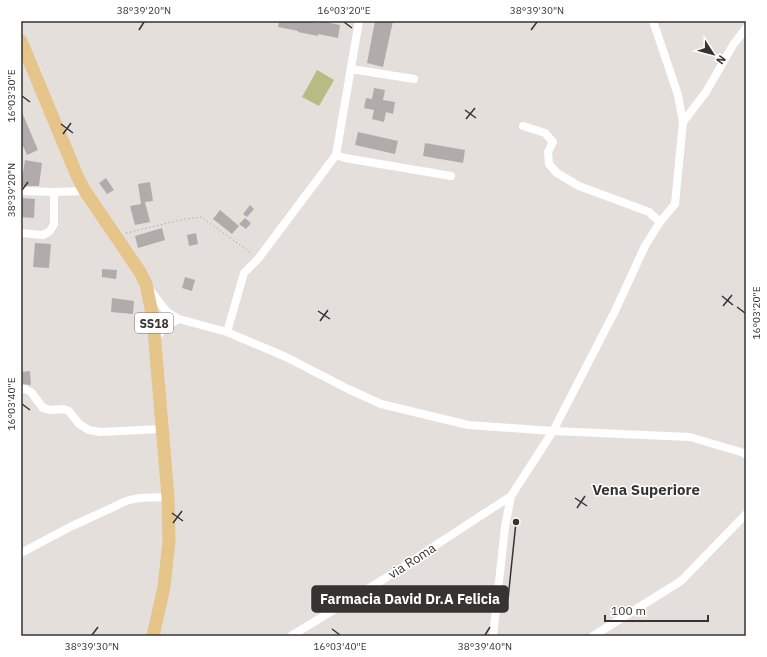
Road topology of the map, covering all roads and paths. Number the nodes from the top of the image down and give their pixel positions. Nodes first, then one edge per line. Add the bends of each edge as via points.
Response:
1 (359, 21) edge
2 (653, 21) edge
3 (746, 28) edge
4 (21, 41) edge
5 (351, 69) junction
6 (414, 79) dead end
7 (683, 122) junction
8 (523, 126) dead end
9 (336, 154) junction
10 (451, 176) dead end
11 (21, 191) edge
12 (85, 191) junction
13 (54, 192) junction
14 (660, 222) junction
15 (21, 233) edge
16 (115, 236) junction
17 (258, 258) junction
18 (146, 284) junction
19 (153, 319) junction
20 (175, 319) junction
21 (227, 332) junction
22 (155, 341) junction
23 (21, 389) edge
24 (162, 429) junction
25 (553, 432) junction
26 (746, 455) edge
27 (511, 496) junction
28 (168, 497) junction
29 (746, 514) edge
30 (21, 553) edge
31 (153, 636) edge
32 (291, 636) edge
33 (493, 636) edge
34 (593, 636) edge

1 - 5 street
2 - 7 street via 678,94
3 - 7 street via 733,45 706,92
4 - 12 main road, SS18
5 - 6 street
5 - 9 street
7 - 14 street via 675,204
8 - 14 street via 545,133 553,142 548,152 550,164 557,173 579,186 649,212
9 - 10 street via 345,158
9 - 17 street
11 - 13 street
12 - 13 street
12 - 16 main road, SS18
13 - 15 street via 54,224 50,231 43,235
14 - 25 street via 645,246 615,312
16 - 17 path via 201,217
16 - 18 main road, SS18
17 - 21 street via 244,273
18 - 19 main road, SS18
18 - 20 street via 162,307
19 - 20 street via 163,316
19 - 22 main road, SS18
20 - 21 street
20 - 22 street via 163,328
21 - 25 street via 286,357 381,404 468,425
22 - 24 main road, SS18
23 - 24 street via 31,392 43,408 69,411 79,424 89,430 100,432
24 - 28 main road, SS18
25 - 26 street via 690,437
25 - 27 street
27 - 32 street, via Roma
27 - 33 street via 504,527
28 - 30 street via 124,501
28 - 31 main road, SS18 via 167,564
29 - 34 street via 681,581

